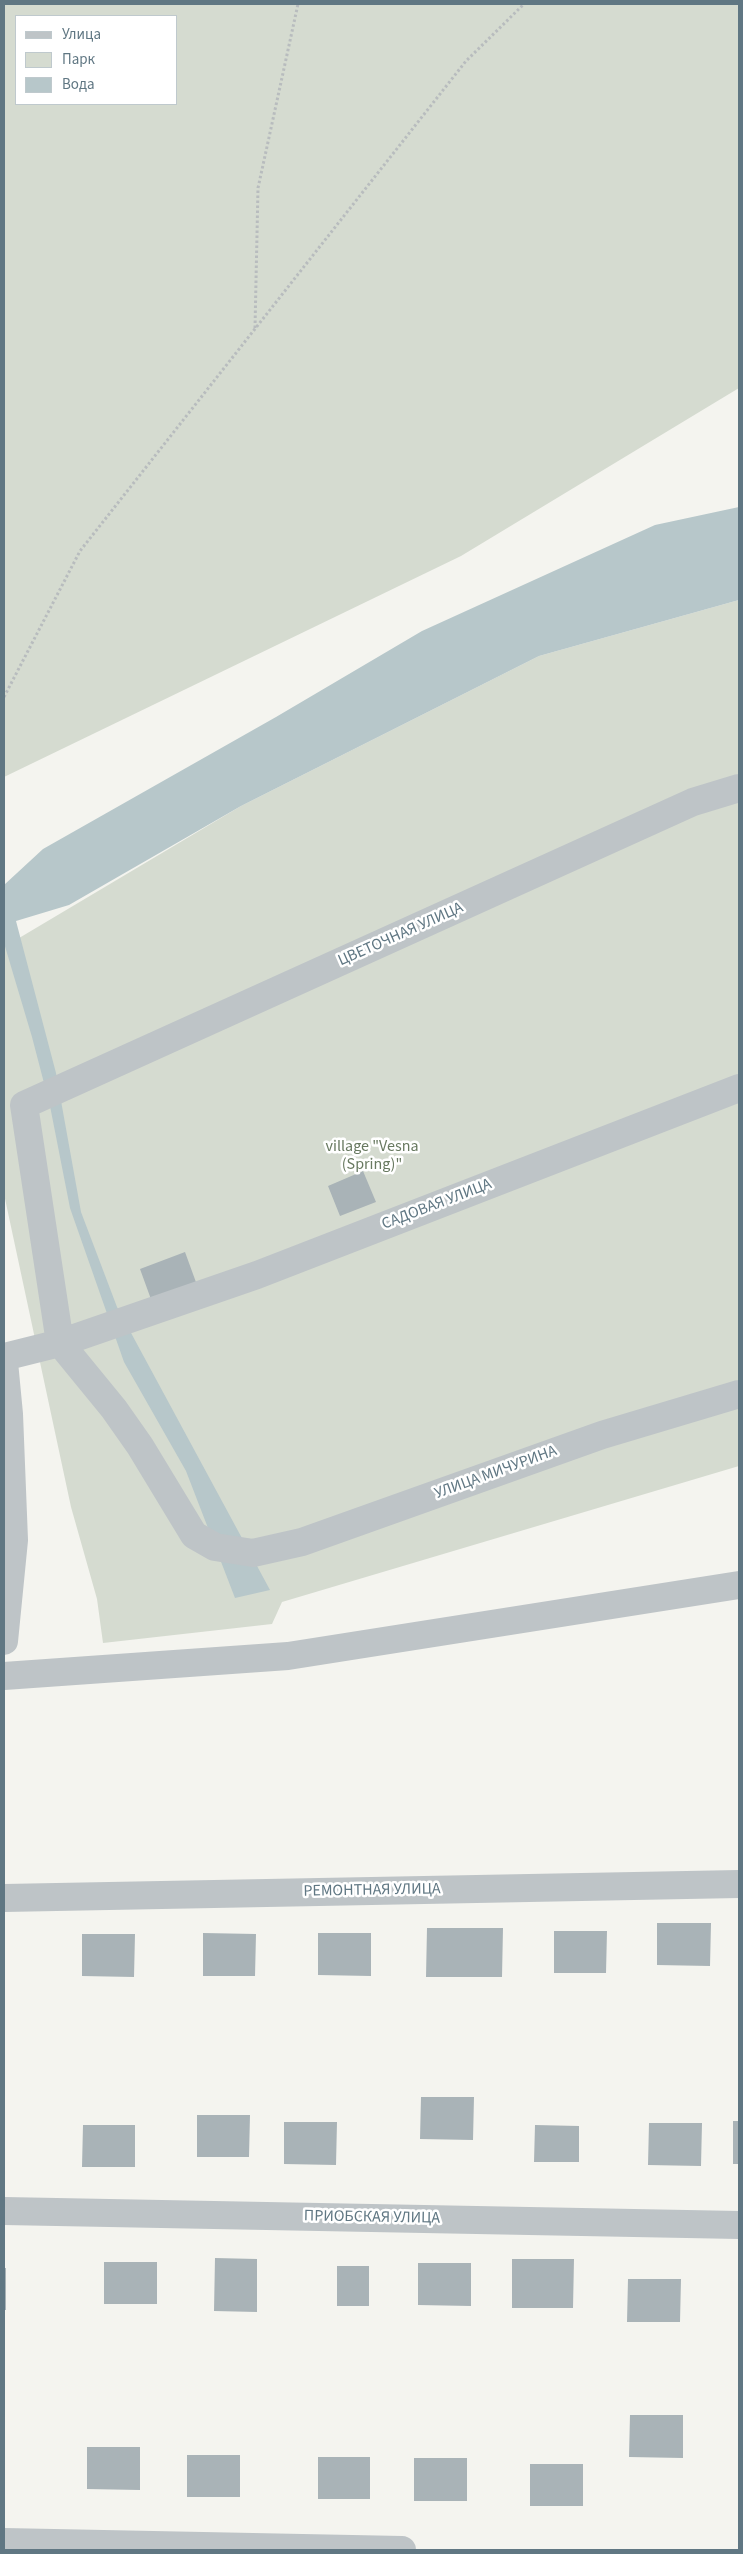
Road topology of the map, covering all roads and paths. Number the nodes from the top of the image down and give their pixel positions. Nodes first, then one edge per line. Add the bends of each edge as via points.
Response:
1 (298, 4) edge
2 (524, 4) edge
3 (255, 329) junction
4 (4, 697) edge
5 (739, 788) edge
6 (739, 1088) edge
7 (60, 1343) junction
8 (4, 1358) edge
9 (4, 1362) edge
10 (739, 1394) edge
11 (9, 1525) edge
12 (739, 1586) edge
13 (4, 1641) edge
14 (4, 1676) edge
15 (739, 1884) edge
16 (4, 1898) edge
17 (4, 2211) edge
18 (739, 2225) edge
19 (4, 2542) edge
20 (402, 2550) edge

1 - 3 path via 258,188
2 - 3 path via 466,62
3 - 4 path via 80,551
5 - 7 street, ЦВЕТОЧНАЯ УЛИЦА via 693,802 24,1106
6 - 7 street, САДОВАЯ УЛИЦА via 257,1275
7 - 8 street, САДОВАЯ УЛИЦА
7 - 10 street, УЛИЦА МИЧУРИНА via 140,1446 194,1536 215,1547 252,1553 302,1542 602,1435
9 - 11 street via 9,1414
11 - 13 street via 14,1540
12 - 14 street via 288,1656
15 - 16 street, РЕМОНТНАЯ УЛИЦА
17 - 18 street, ПРИОБСКАЯ УЛИЦА
19 - 20 street

